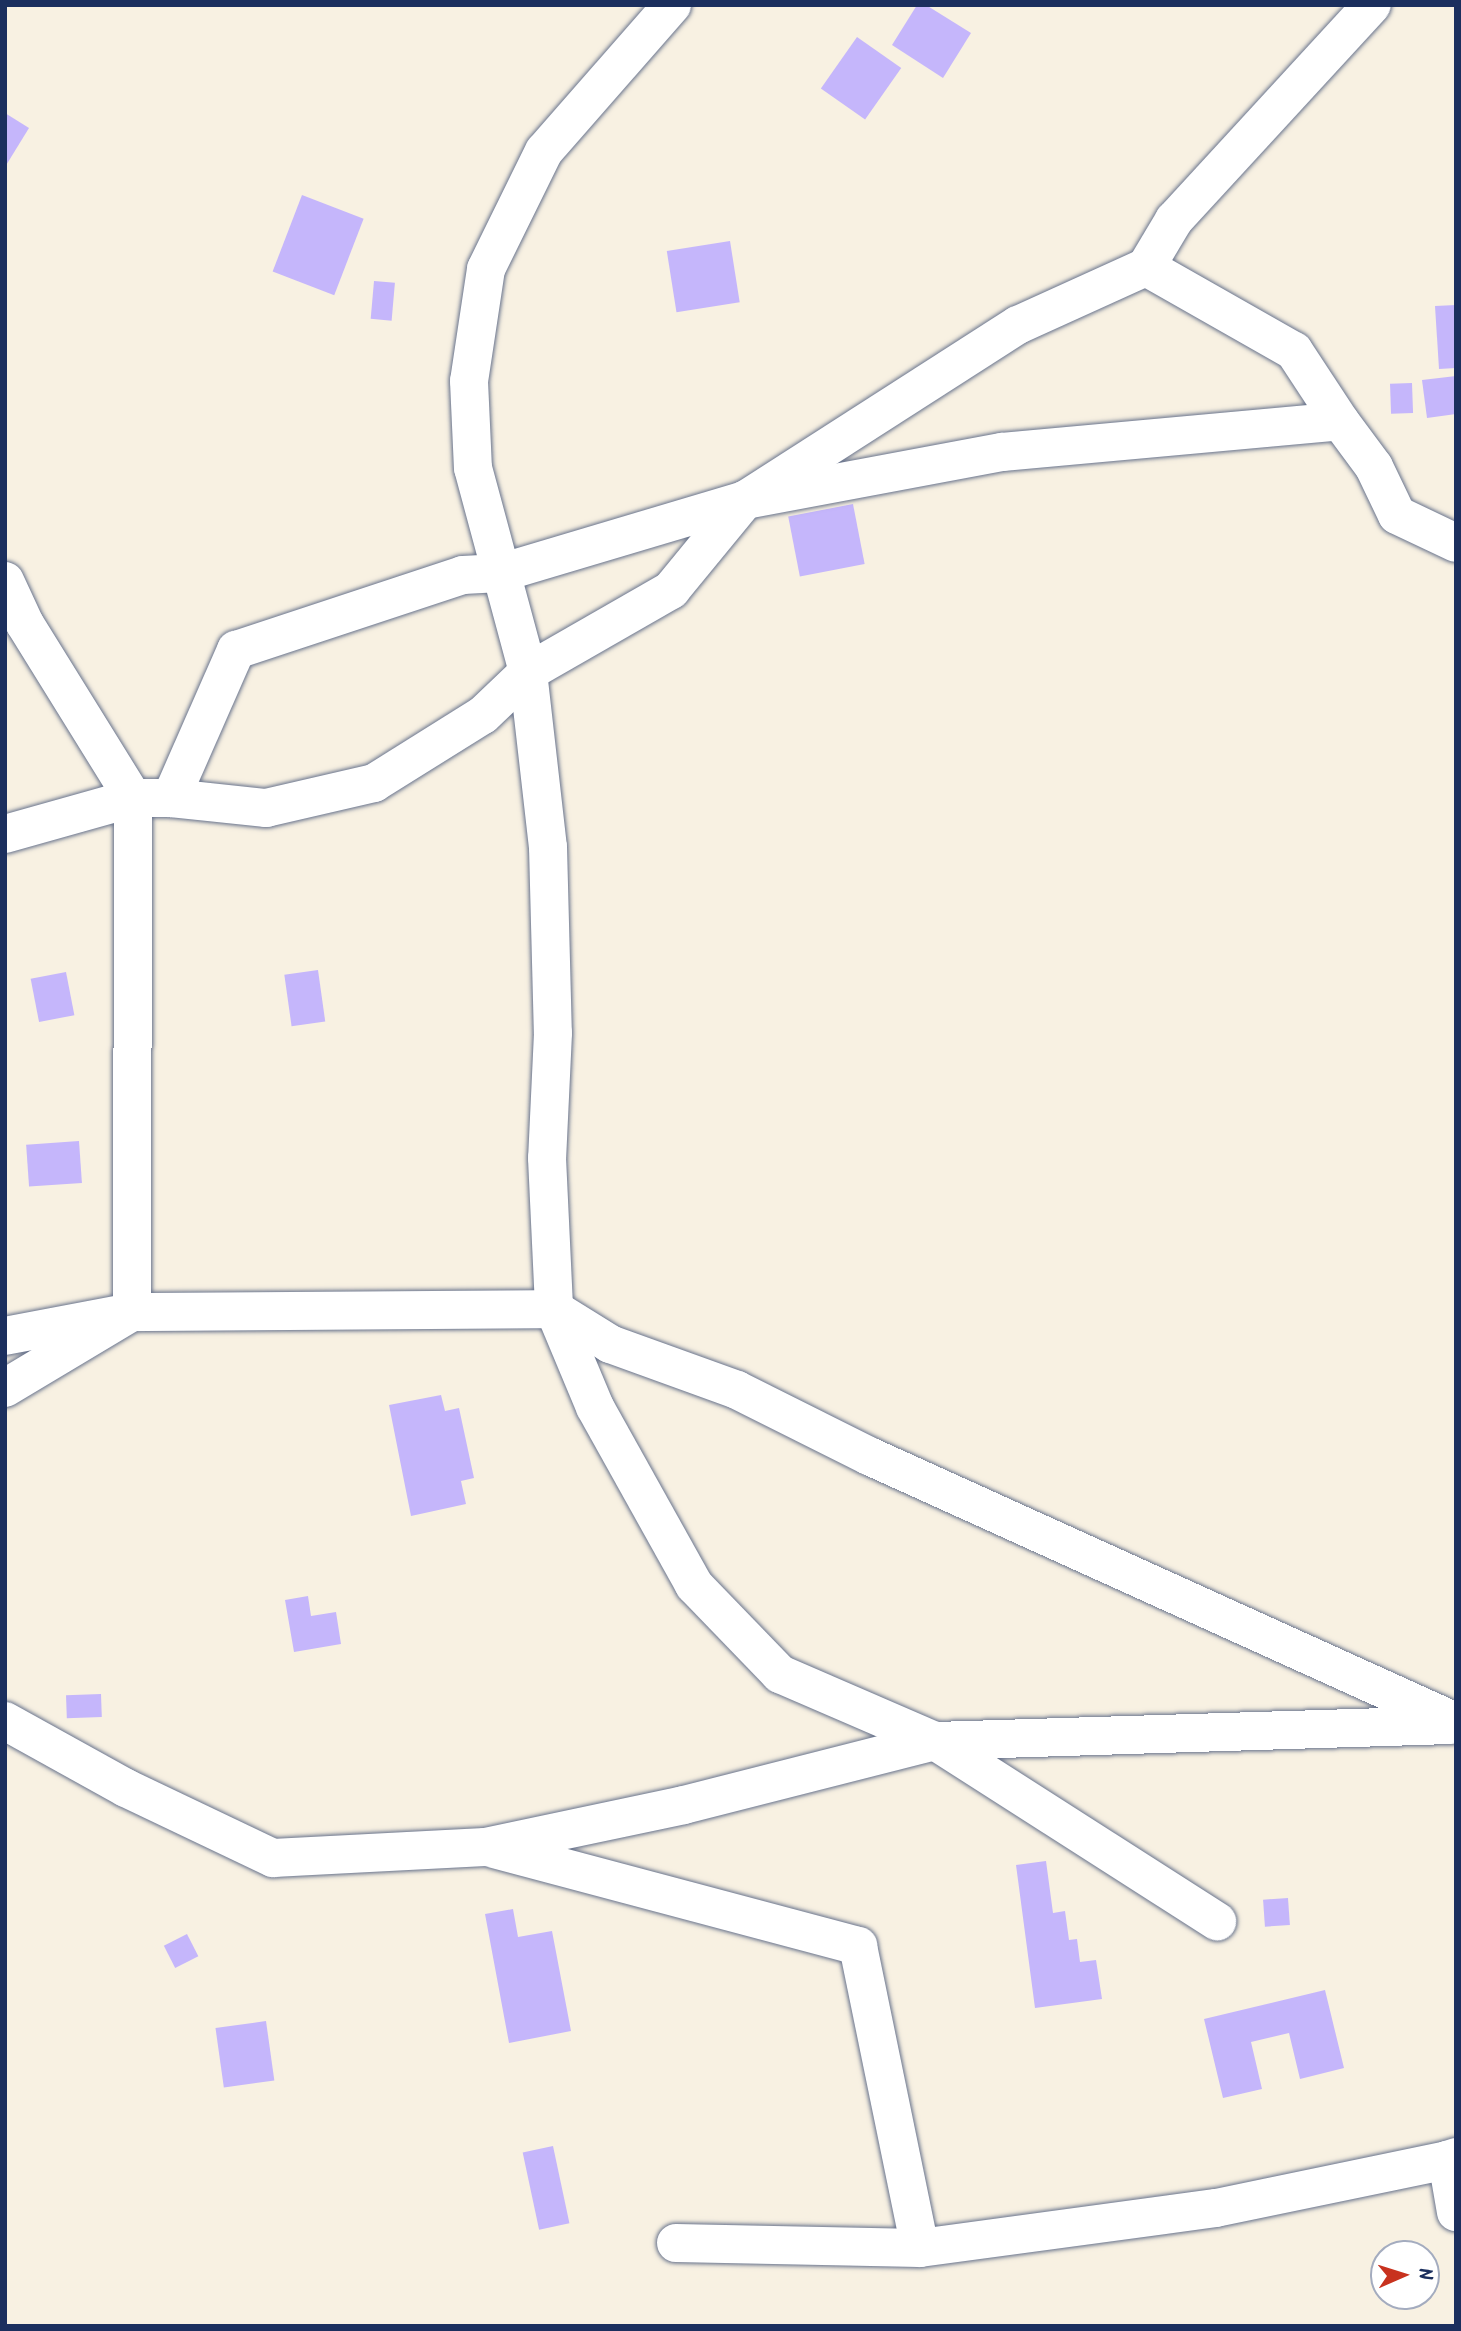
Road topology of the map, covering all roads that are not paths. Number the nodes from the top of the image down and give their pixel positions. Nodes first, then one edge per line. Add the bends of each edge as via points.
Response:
1 (673, 5) edge
2 (1372, 5) edge
3 (1146, 267) junction
4 (1340, 421) junction
5 (745, 500) junction
6 (1456, 543) edge
7 (500, 573) junction
8 (5, 581) edge
9 (528, 672) junction
10 (133, 798) junction
11 (171, 798) junction
12 (5, 834) edge
13 (554, 1310) junction
14 (132, 1312) junction
15 (5, 1336) edge
16 (5, 1388) edge
17 (5, 1721) edge
18 (1456, 1723) edge
19 (935, 1741) junction
20 (485, 1847) junction
21 (1217, 1921) dead end
22 (1451, 2158) edge
23 (1456, 2213) edge
24 (676, 2243) dead end
25 (920, 2248) junction

1 - 7 street via 544,150 486,269 469,381 471,430 473,468
2 - 3 street via 1174,220
3 - 4 street via 1294,351
3 - 5 street via 1018,325
4 - 5 street via 1002,452
4 - 6 street via 1374,467 1397,515
5 - 7 street
5 - 9 street via 671,590
7 - 9 street
7 - 11 street via 463,575 236,650
8 - 10 street via 25,624
9 - 11 street via 483,715 374,783 266,808
9 - 13 street via 548,847 554,1033 547,1158
10 - 11 street
10 - 12 street
10 - 14 street
13 - 14 street
13 - 18 street via 610,1344 737,1390 869,1456
13 - 19 street via 595,1407 694,1585 780,1674
14 - 15 street
14 - 16 street
17 - 20 street via 126,1788 273,1858
18 - 19 street
19 - 20 street via 684,1805
19 - 21 street
20 - 25 street via 858,1945
22 - 23 street
22 - 25 street via 1216,2208
24 - 25 street

